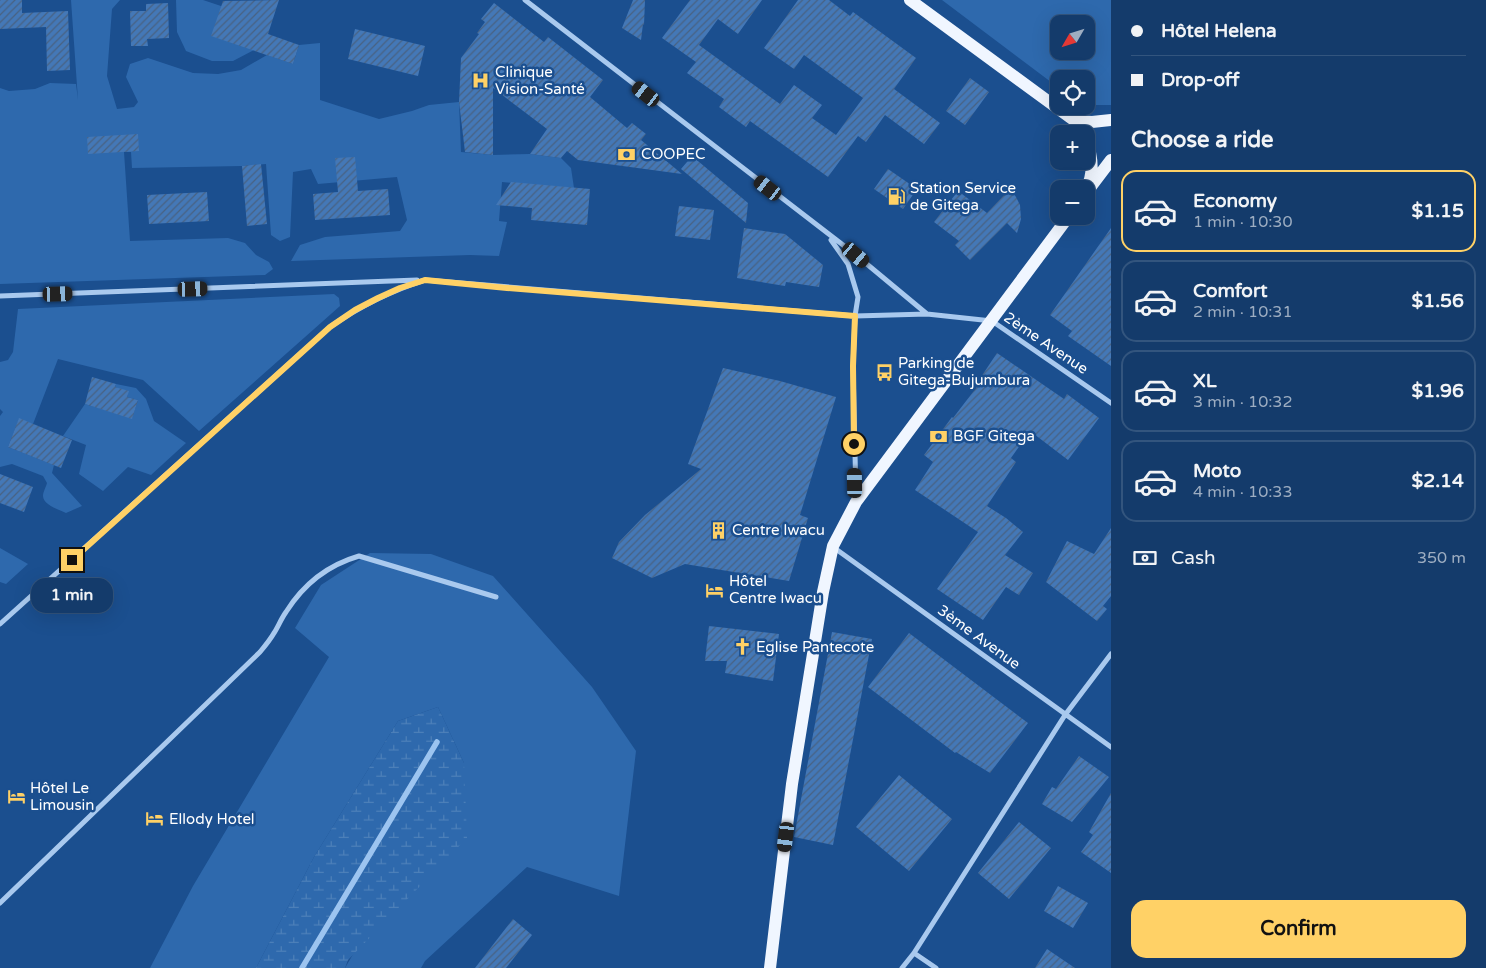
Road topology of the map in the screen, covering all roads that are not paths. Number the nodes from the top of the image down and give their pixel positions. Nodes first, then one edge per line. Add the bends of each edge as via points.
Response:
1 (525, 0) edge
2 (910, 0) edge
3 (1111, 120) edge
4 (1075, 121) junction
5 (1078, 125) edge
6 (1111, 160) edge
7 (1095, 180) edge
8 (815, 224) junction
9 (1062, 225) edge
10 (425, 280) junction
11 (0, 296) edge
12 (927, 314) junction
13 (855, 316) junction
14 (992, 321) junction
15 (1111, 403) edge
16 (856, 502) junction
17 (833, 546) junction
18 (496, 597) dead end
19 (0, 624) edge
20 (1111, 654) edge
21 (1065, 715) junction
22 (1111, 747) edge
23 (0, 903) edge
24 (914, 953) junction
25 (770, 968) edge
26 (902, 968) edge
27 (936, 968) edge

1 - 8 street
2 - 4 main road
3 - 4 main road
4 - 5 main road
6 - 7 main road
8 - 12 street
8 - 13 street via 835,244 848,264 858,297
9 - 14 main road
10 - 11 street
10 - 13 street
10 - 19 street via 378,298 330,327
12 - 13 street
12 - 14 street
13 - 16 street
14 - 15 street, 2ème Avenue
14 - 16 main road
16 - 17 main road
17 - 21 street, 3ème Avenue
17 - 25 main road via 792,784
18 - 23 street via 359,556 322,573 286,612 260,652
20 - 21 street
21 - 22 street, 3ème Avenue
21 - 24 street
24 - 26 street
24 - 27 street

